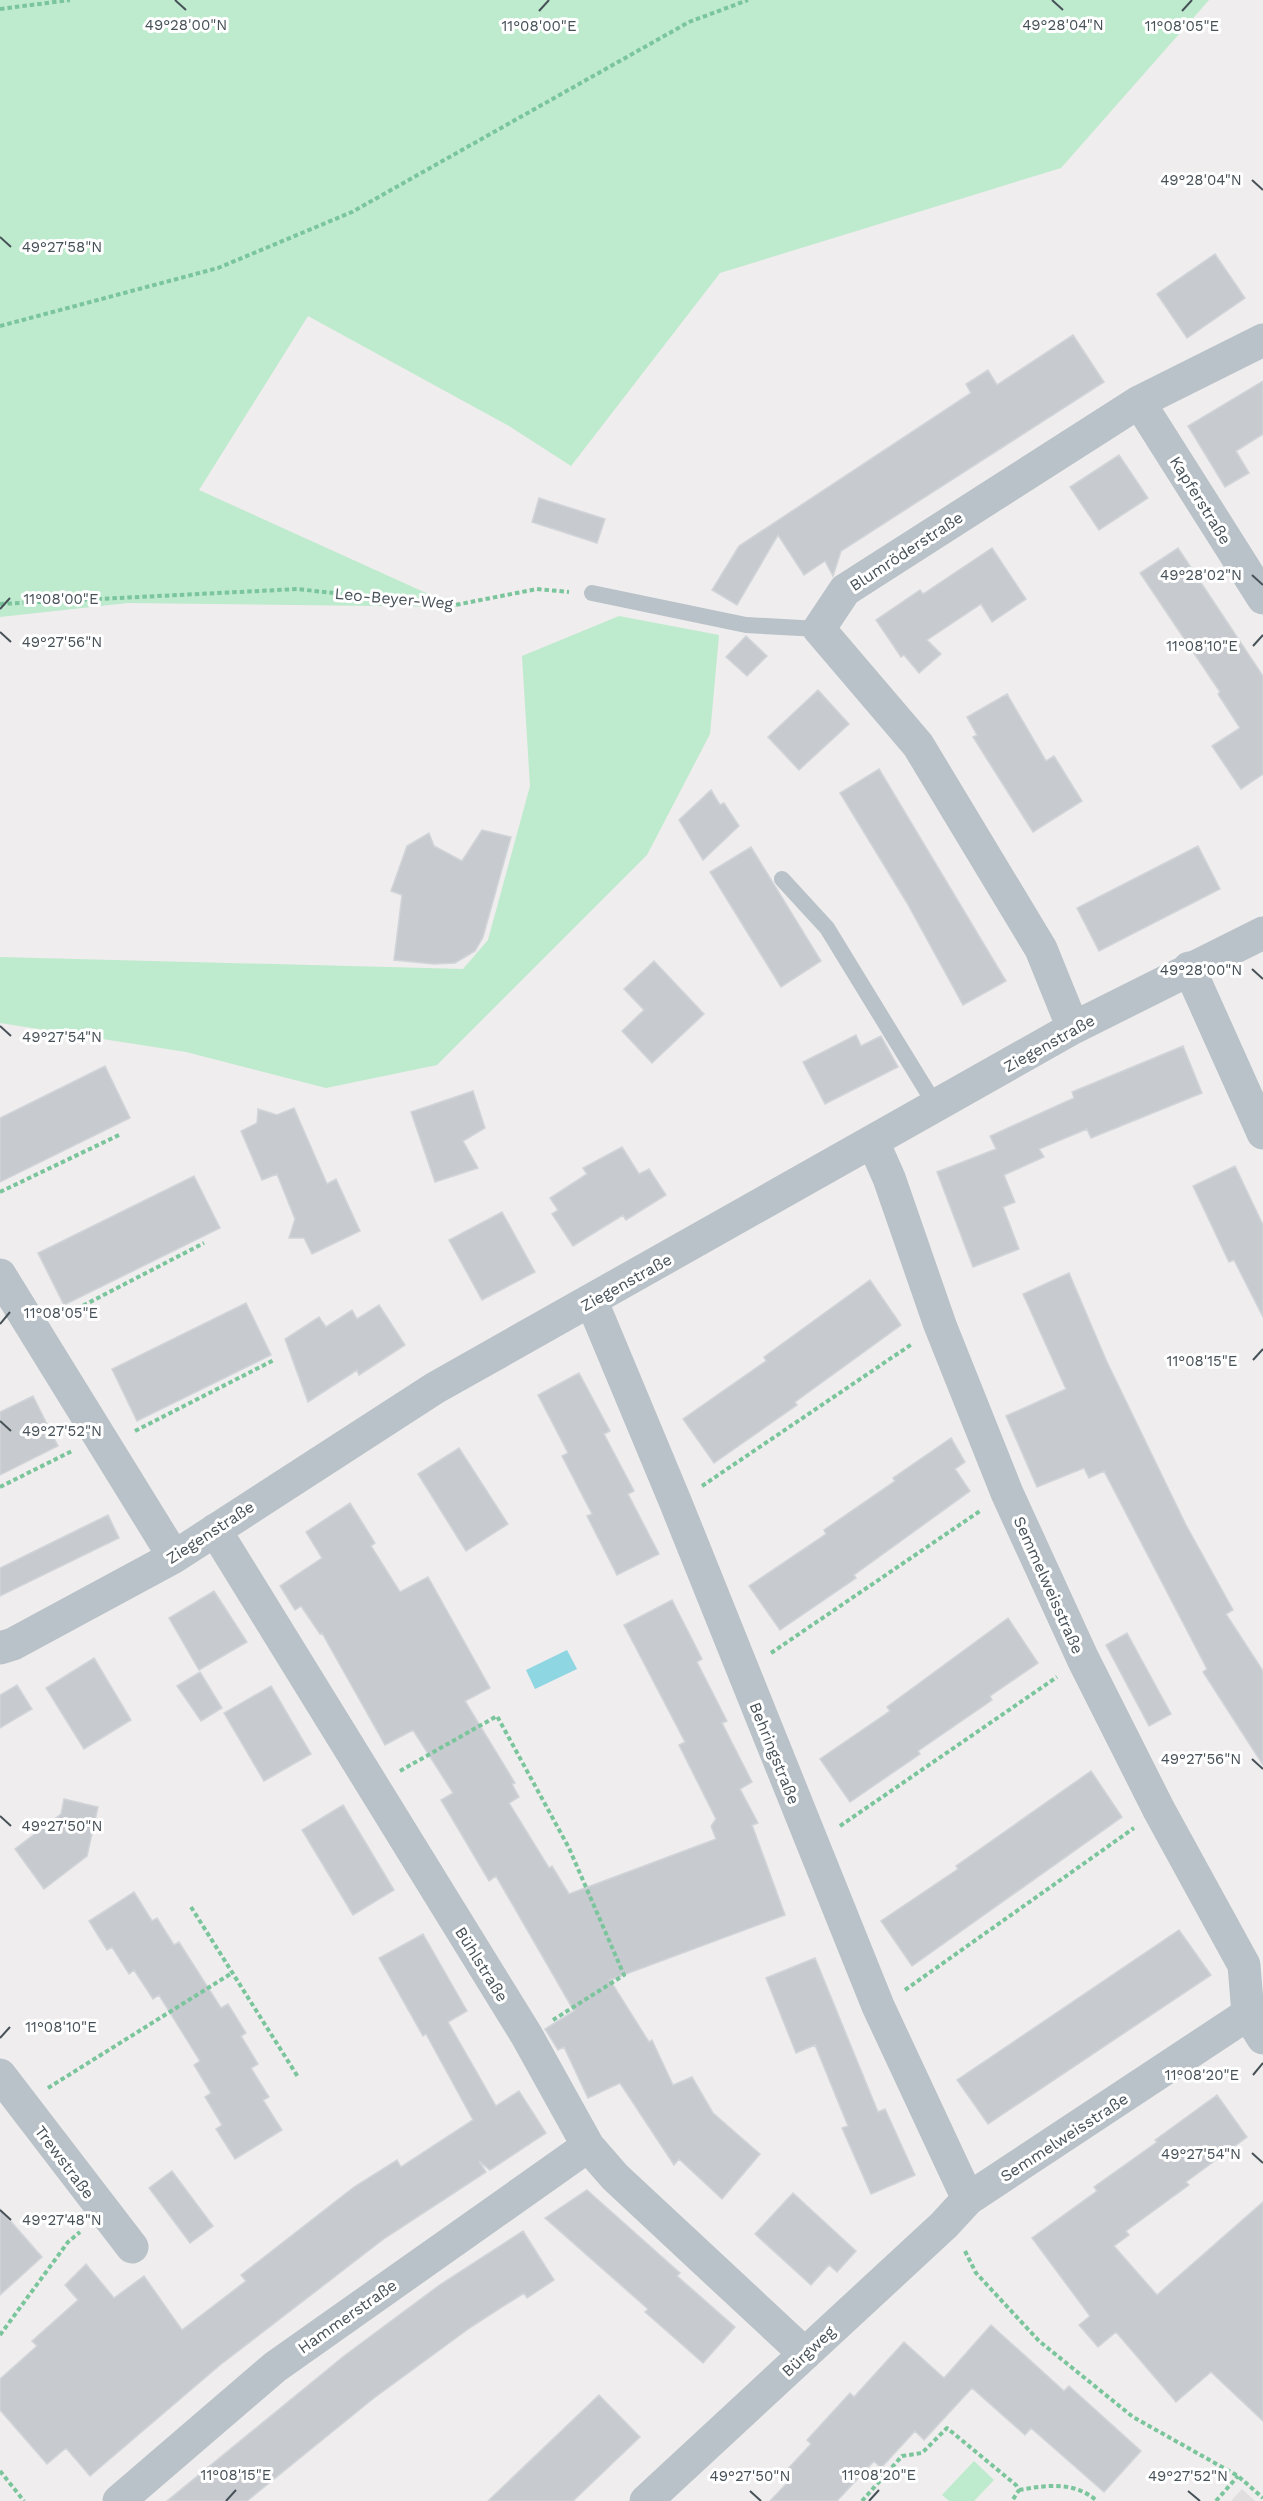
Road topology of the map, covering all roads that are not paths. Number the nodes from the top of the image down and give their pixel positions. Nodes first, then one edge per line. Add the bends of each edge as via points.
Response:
1 (1263, 340) edge
2 (1139, 402) junction
3 (592, 593) road end
4 (1263, 598) edge
5 (819, 629) junction
6 (782, 879) dead end
7 (1263, 933) edge
8 (1189, 968) junction
9 (1073, 1028) junction
10 (936, 1106) junction
11 (1263, 1133) edge
12 (873, 1142) junction
13 (0, 1275) edge
14 (592, 1302) junction
15 (215, 1530) junction
16 (174, 1557) junction
17 (0, 1648) edge
18 (1256, 2026) edge
19 (0, 2075) edge
20 (588, 2146) junction
21 (968, 2199) junction
22 (132, 2247) dead end
23 (805, 2354) junction
24 (119, 2501) edge
25 (646, 2501) edge

1 - 2 street, Blumröderstraße
2 - 4 street, Kapferstraße
2 - 5 street, Blumröderstraße via 844,590
3 - 5 lane via 746,625
5 - 9 street via 918,745 1041,949
6 - 10 lane via 827,928
7 - 8 street, Ziegenstraße
8 - 9 street, Ziegenstraße
8 - 11 street
9 - 10 street, Ziegenstraße
10 - 12 street, Ziegenstraße
12 - 14 street, Ziegenstraße
12 - 18 street, Semmelweisstraße via 890,1178 940,1325 1007,1493 1083,1659 1159,1810 1244,1965
13 - 16 street
14 - 15 street, Ziegenstraße via 435,1388
14 - 21 street, Behringstraße via 878,2006
15 - 16 street, Ziegenstraße
15 - 20 street, Bühlstraße via 527,2036
16 - 17 street, Ziegenstraße
18 - 21 street, Semmelweisstraße
19 - 22 street, Trewstraße
20 - 23 street, Bühlstraße via 615,2177
20 - 24 street, Hammerstraße via 275,2367
21 - 23 street, Bürgweg
23 - 25 street, Bürgweg

